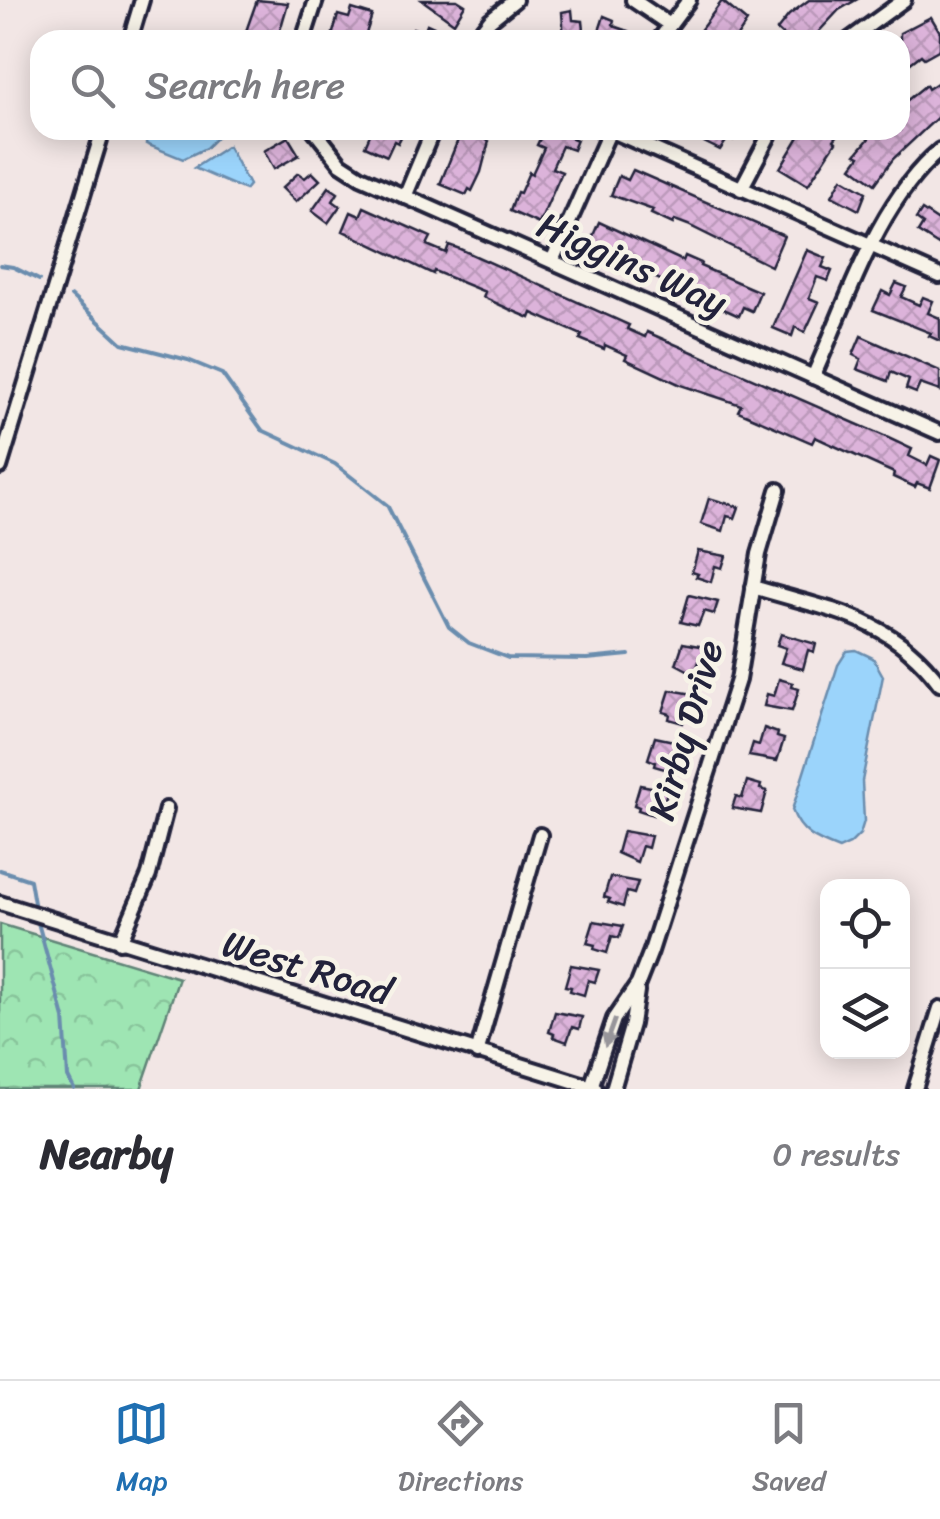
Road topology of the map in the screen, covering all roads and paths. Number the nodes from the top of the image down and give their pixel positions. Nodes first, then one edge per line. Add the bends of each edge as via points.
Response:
1 (142, 0) edge
2 (316, 0) edge
3 (515, 0) edge
4 (634, 0) edge
5 (689, 0) edge
6 (904, 0) edge
7 (670, 25) junction
8 (133, 30) edge
9 (307, 30) edge
10 (482, 30) edge
11 (667, 30) edge
12 (863, 30) edge
13 (100, 140) edge
14 (323, 140) edge
15 (430, 140) edge
16 (606, 140) edge
17 (632, 140) edge
18 (767, 140) edge
19 (940, 150) edge
20 (742, 189) junction
21 (405, 196) junction
22 (872, 246) junction
23 (552, 261) junction
24 (940, 276) edge
25 (814, 377) junction
26 (940, 432) edge
27 (0, 467) edge
28 (778, 490) dead end
29 (753, 587) junction
30 (940, 684) edge
31 (166, 809) dead end
32 (540, 835) dead end
33 (0, 903) edge
34 (120, 942) junction
35 (638, 984) junction
36 (940, 1008) edge
37 (478, 1053) junction
38 (594, 1088) edge
39 (613, 1089) edge
40 (916, 1089) edge

1 - 8 street
2 - 9 street
3 - 10 street
4 - 7 street
5 - 7 street
6 - 12 street
7 - 11 street
13 - 27 street
14 - 21 street, Higgins Way via 348,169
15 - 21 street
16 - 23 street
17 - 20 street
18 - 20 street
19 - 22 street via 895,201
20 - 22 street
21 - 23 street, Higgins Way
22 - 24 street
22 - 25 street
23 - 25 street, Higgins Way
25 - 26 street, Higgins Way
28 - 29 street, Kirby Drive
29 - 30 street via 868,622 897,638
29 - 35 street, Kirby Drive via 738,680
31 - 34 street
32 - 37 street
33 - 34 street, West Road
34 - 37 street, West Road
35 -> 38 street, Kirby Drive via 614,1019
35 - 39 street, Kirby Drive
36 - 40 street
37 - 38 street, West Road

